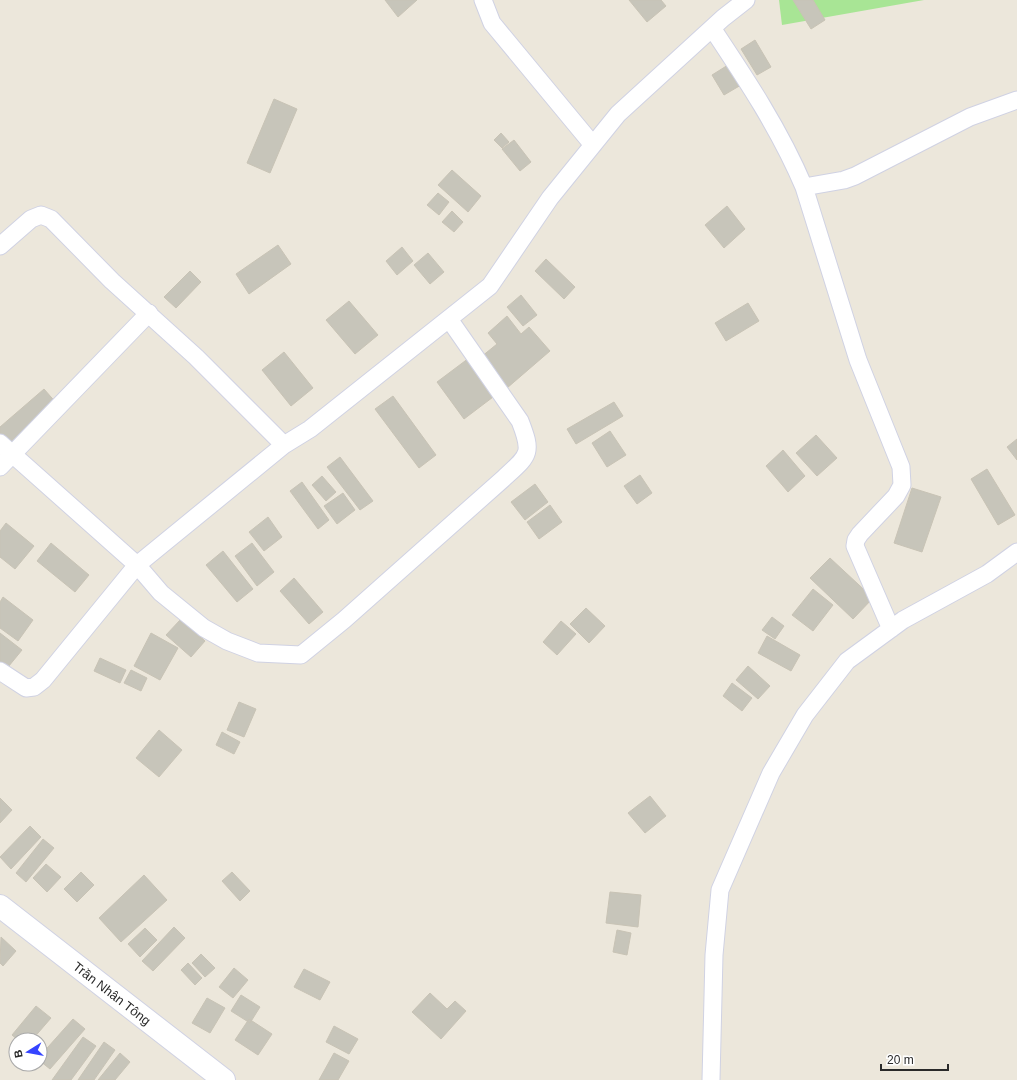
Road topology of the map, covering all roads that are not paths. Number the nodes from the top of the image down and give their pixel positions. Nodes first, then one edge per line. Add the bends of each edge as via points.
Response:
1 (483, 0) edge
2 (746, 0) edge
3 (712, 28) junction
4 (1017, 100) edge
5 (593, 145) junction
6 (804, 186) junction
7 (0, 246) edge
8 (149, 313) junction
9 (449, 319) junction
10 (0, 443) edge
11 (284, 445) junction
12 (13, 454) junction
13 (0, 467) edge
14 (1017, 552) edge
15 (137, 565) junction
16 (891, 629) junction
17 (0, 671) edge
18 (0, 906) edge
19 (224, 1080) edge
20 (711, 1080) edge

1 - 5 street via 492,23
2 - 3 street
3 - 5 street via 618,114
3 - 6 street via 770,117
4 - 6 street via 970,117 855,176
5 - 9 street via 550,198 490,286
6 - 16 street via 858,360 901,467 902,485 899,491 860,534 855,546
7 - 8 street via 31,219 41,215 51,219 112,281
8 - 11 street
8 - 12 street
9 - 11 street via 310,429
9 - 15 street via 520,421 526,438 527,454 504,478 302,655 258,653 227,641 204,628 161,593
10 - 12 street
11 - 15 street
12 - 13 street
12 - 15 street
14 - 16 street via 987,574
15 - 17 street via 43,680 34,687 26,688
16 - 20 street via 847,661 805,714 771,773 720,890 714,955
18 - 19 street, Trần Nhân Tông

